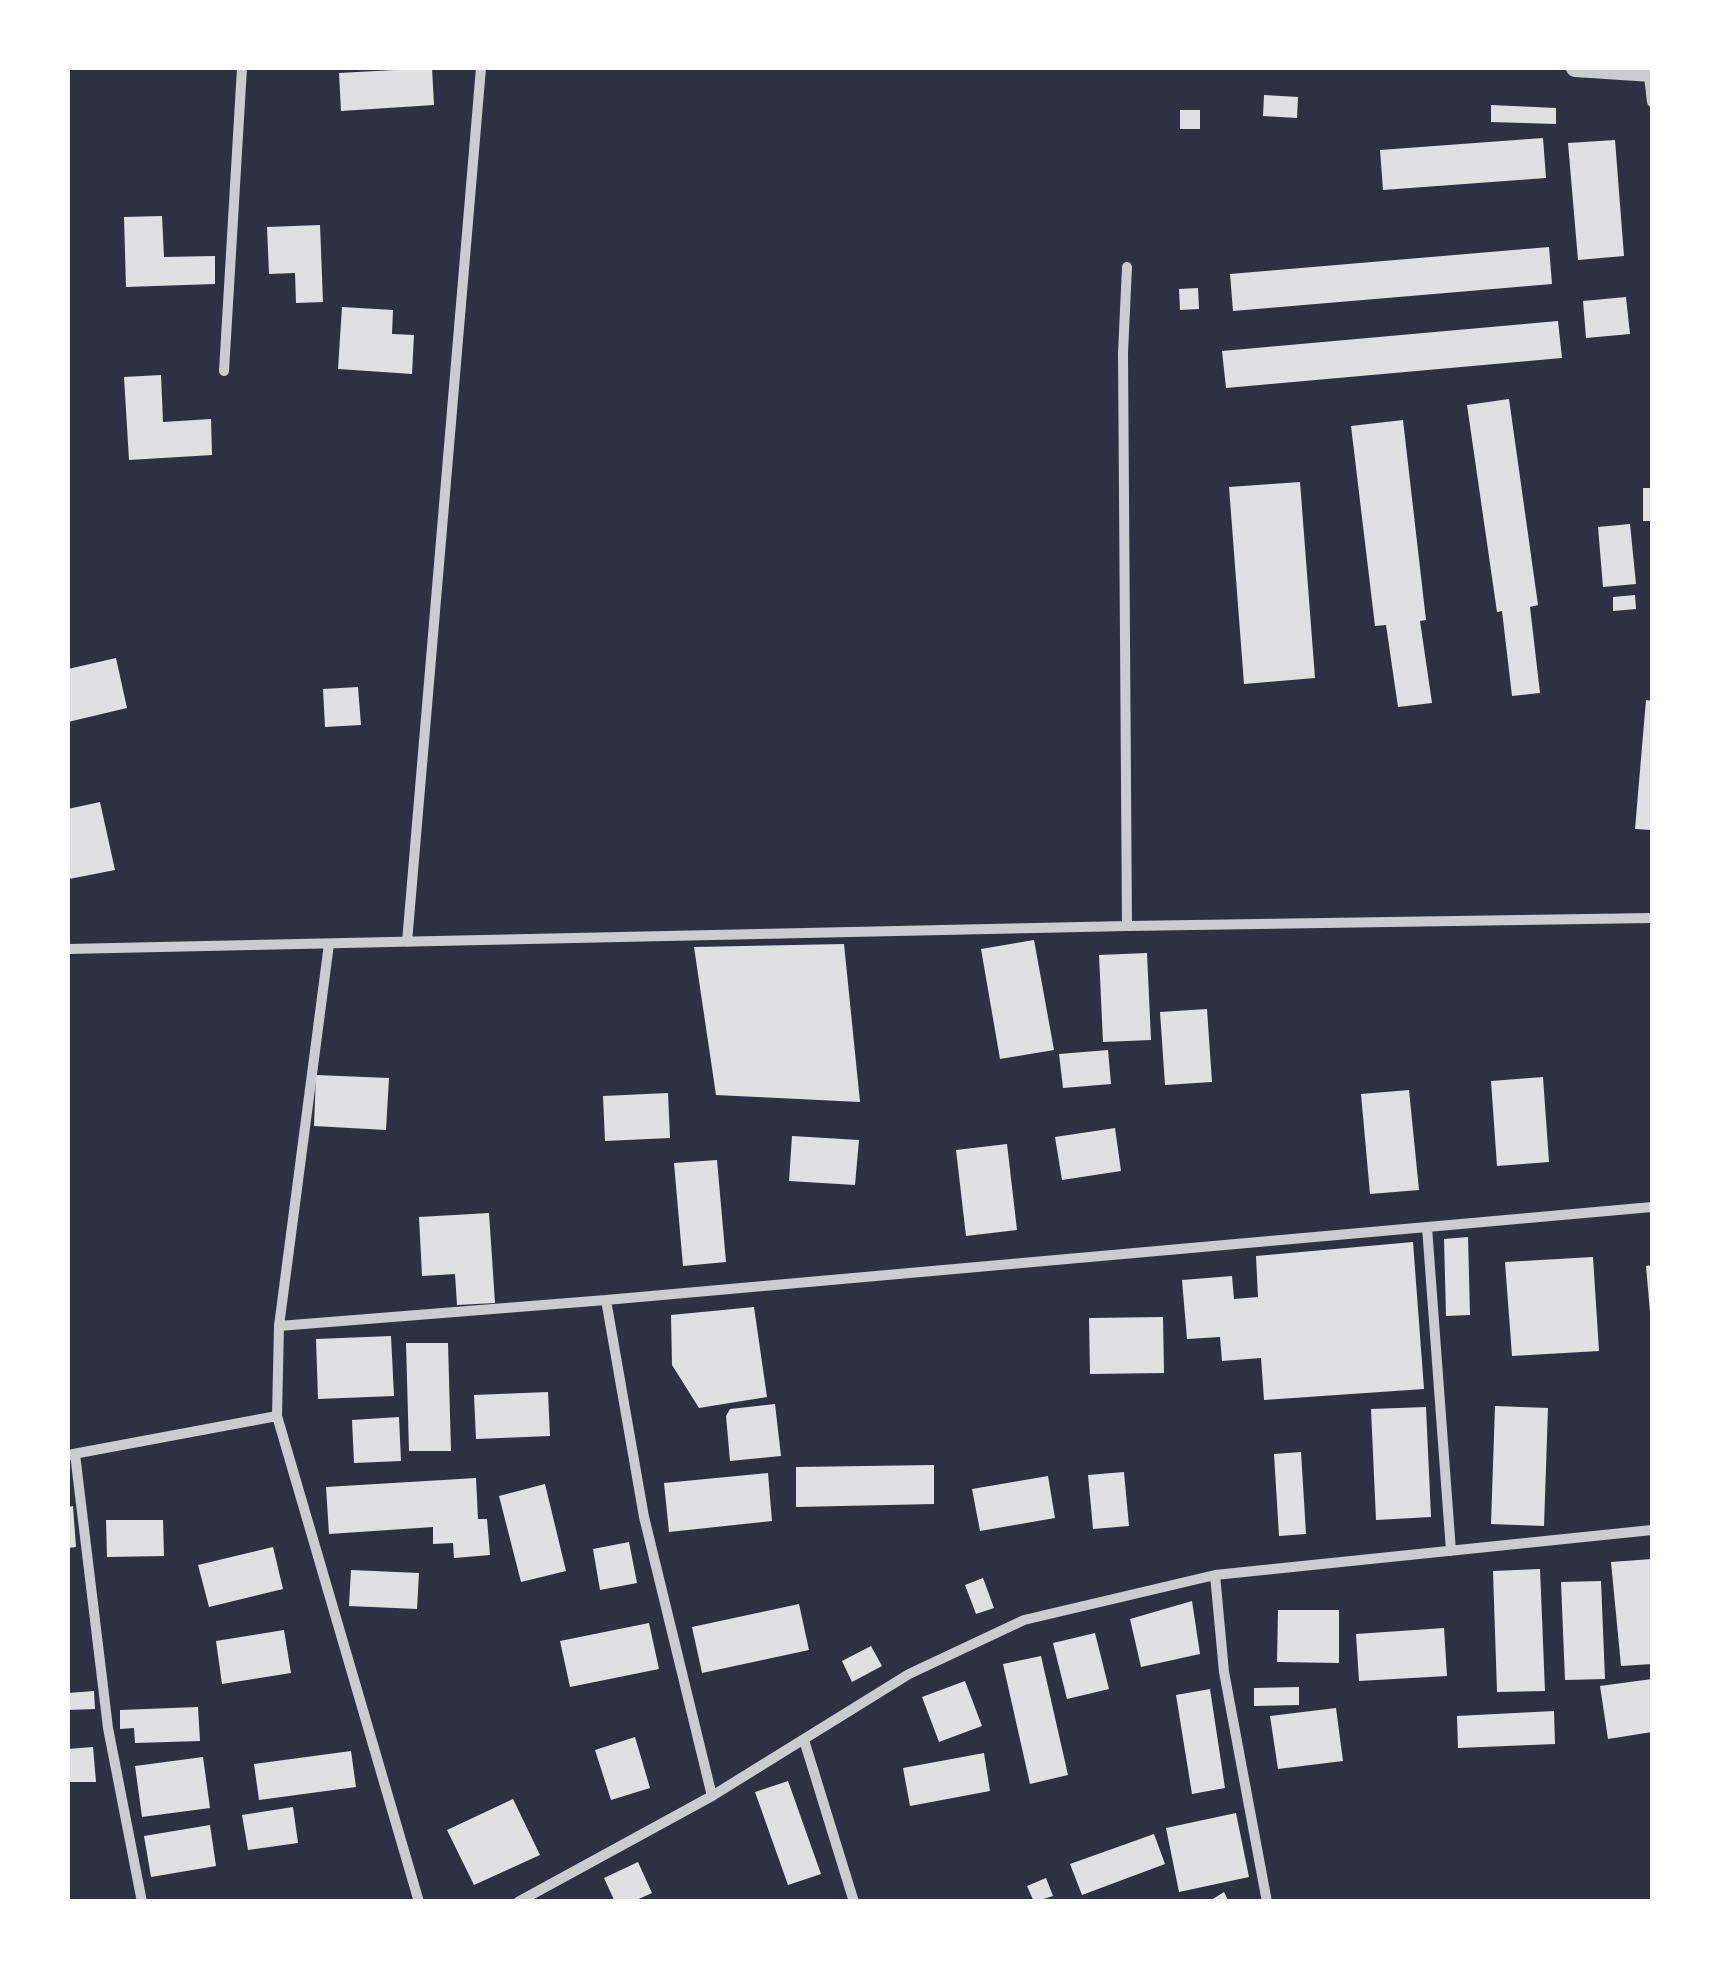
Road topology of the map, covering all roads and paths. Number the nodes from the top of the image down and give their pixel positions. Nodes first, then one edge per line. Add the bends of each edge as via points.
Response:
1 (242, 68) edge
2 (481, 68) edge
3 (1574, 68) edge
4 (1649, 71) edge
5 (1652, 102) edge
6 (1127, 267) dead end
7 (224, 370) dead end
8 (1652, 918) edge
9 (1127, 926) junction
10 (407, 942) junction
11 (329, 944) junction
12 (68, 949) edge
13 (1652, 1207) edge
14 (1427, 1227) junction
15 (606, 1300) junction
16 (279, 1326) junction
17 (276, 1416) junction
18 (71, 1455) edge
19 (1652, 1530) edge
20 (1451, 1551) junction
21 (1215, 1575) junction
22 (804, 1740) junction
23 (712, 1796) junction
24 (142, 1902) edge
25 (419, 1902) edge
26 (518, 1902) edge
27 (854, 1902) edge
28 (1267, 1902) edge

1 - 7 street
2 - 10 street
3 - 4 street
4 - 5 street
6 - 9 street
8 - 9 street
9 - 10 street
10 - 11 street
11 - 12 street
11 - 16 street
13 - 14 street
14 - 15 street
14 - 20 street
15 - 16 street
15 - 23 street via 644,1517
16 - 17 street
17 - 18 street
17 - 25 street
18 - 24 street via 108,1728
19 - 20 street
20 - 21 street
21 - 22 street via 1024,1620 909,1674
21 - 28 street via 1224,1672
22 - 23 street
22 - 27 street
23 - 26 street

